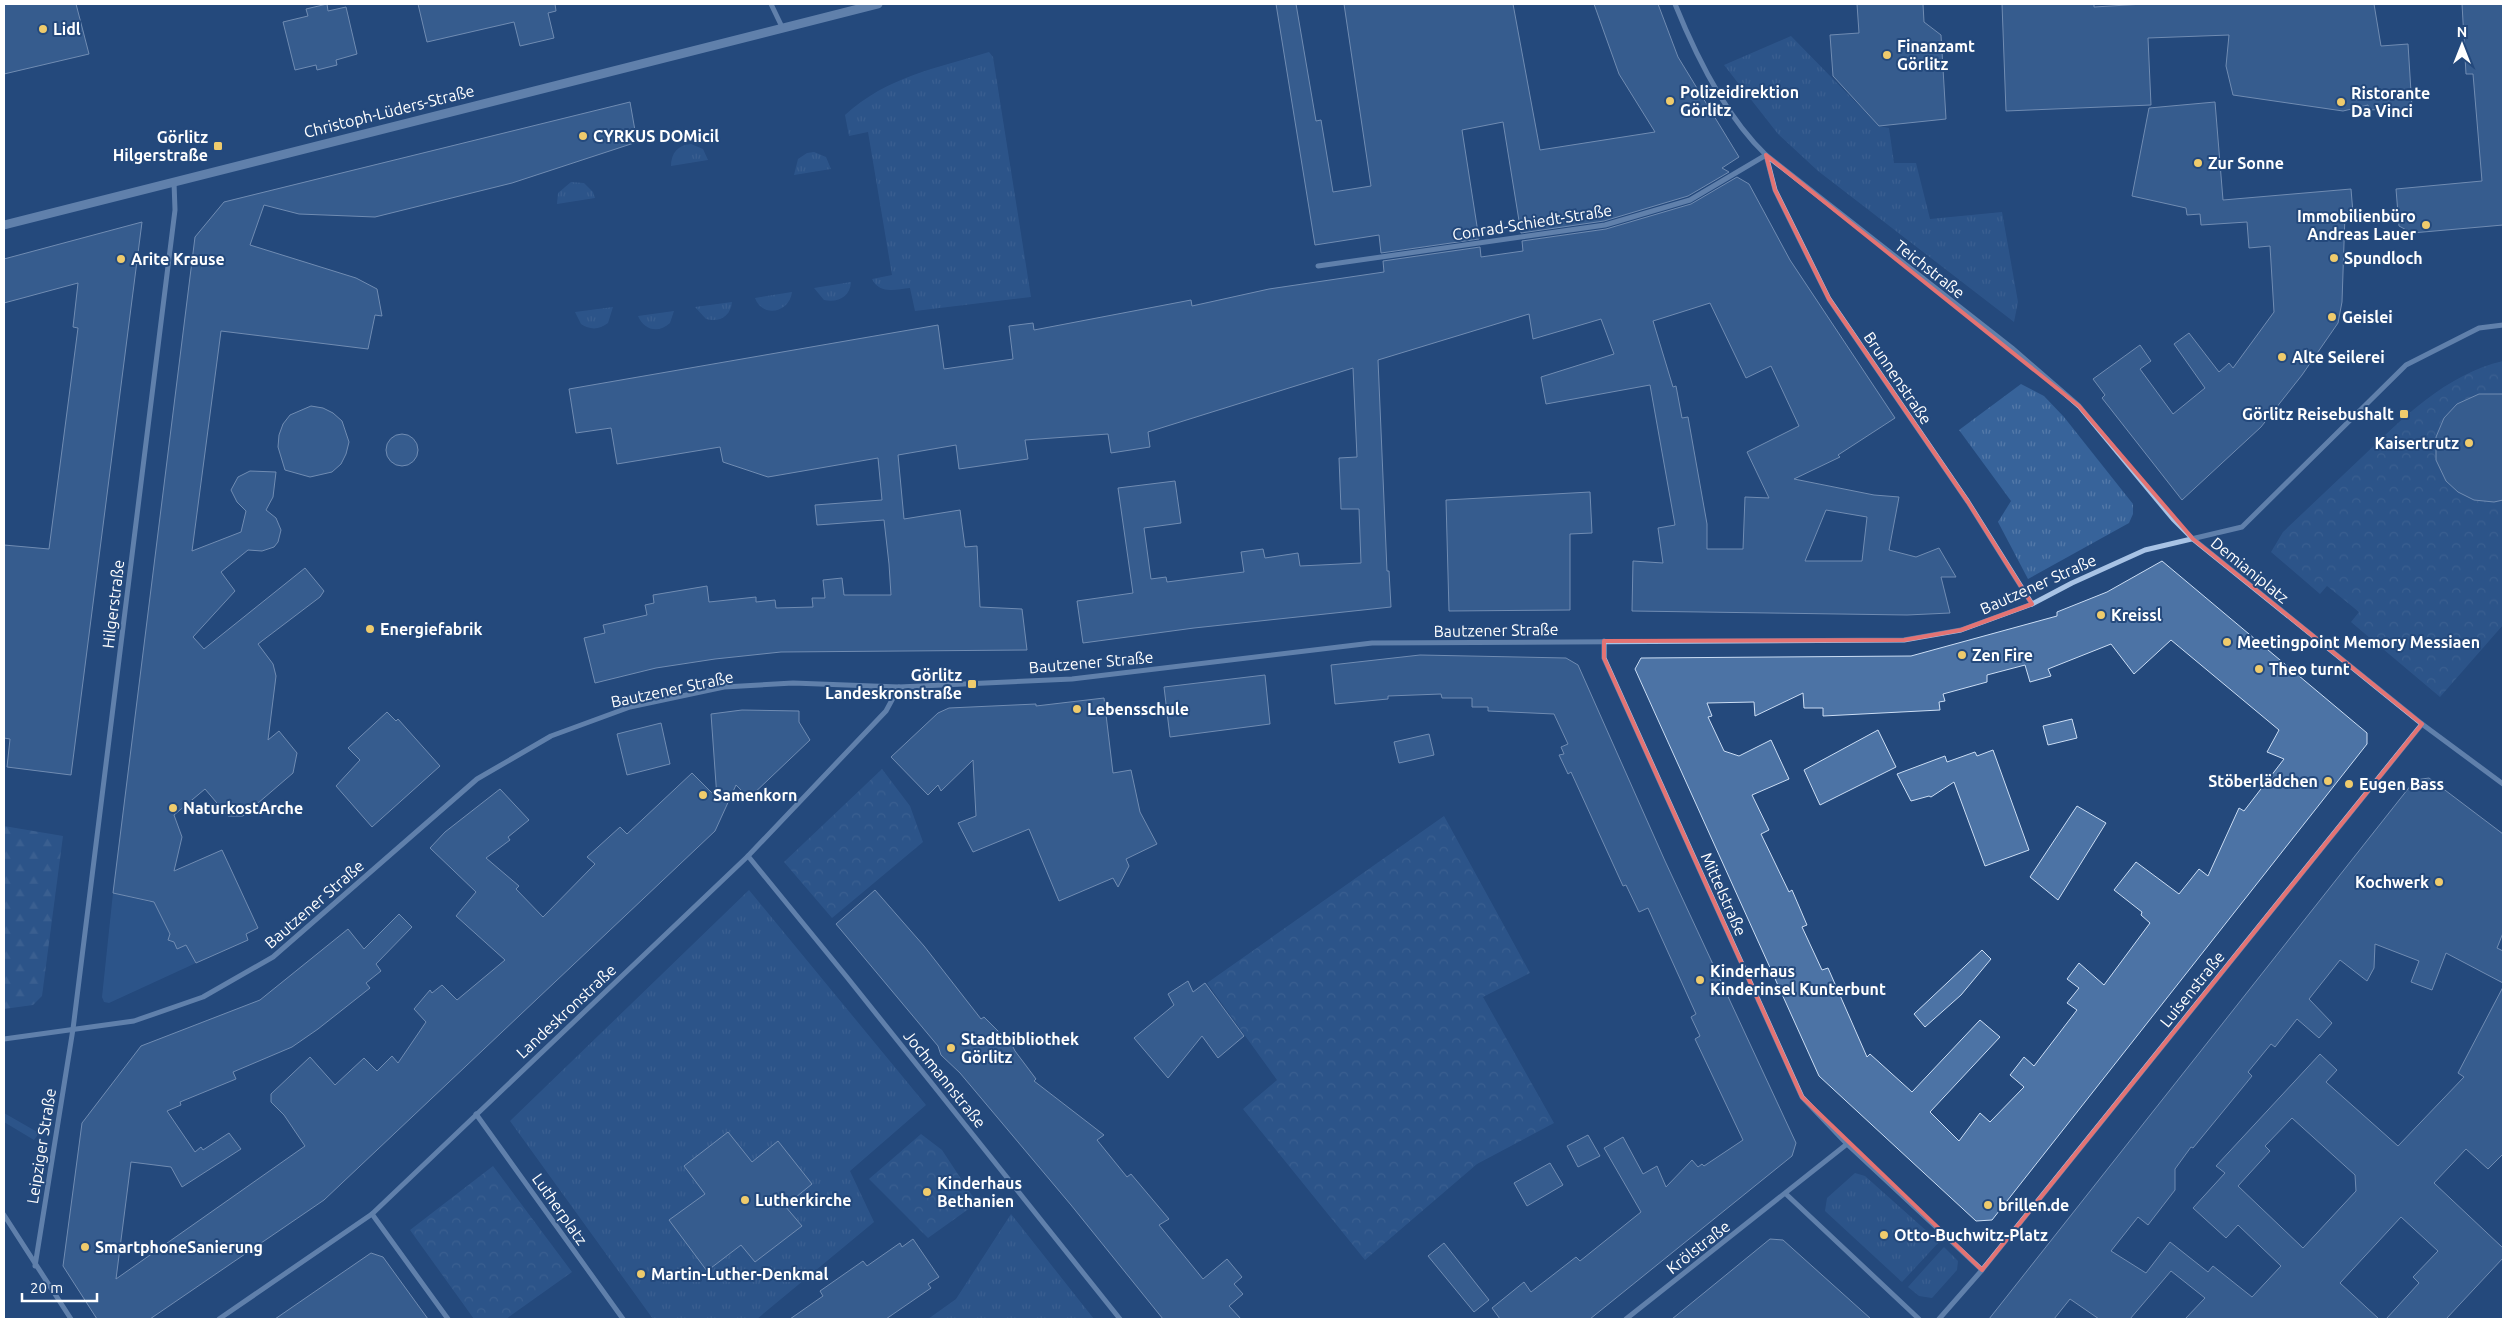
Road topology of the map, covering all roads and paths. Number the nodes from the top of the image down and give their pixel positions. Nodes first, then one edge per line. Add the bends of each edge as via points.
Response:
1 (771, 4) edge
2 (878, 4) edge
3 (1675, 4) edge
4 (783, 29) junction
5 (1766, 155) junction
6 (174, 182) junction
7 (4, 225) edge
8 (1318, 266) dead end
9 (2503, 325) edge
10 (2193, 540) junction
11 (2032, 604) junction
12 (1604, 641) junction
13 (898, 687) junction
14 (2422, 724) junction
15 (2503, 784) edge
16 (748, 856) junction
17 (73, 1029) junction
18 (4, 1038) edge
19 (476, 1114) junction
20 (1847, 1144) junction
21 (1786, 1194) junction
22 (372, 1214) junction
23 (4, 1215) edge
24 (35, 1266) junction
25 (1982, 1270) junction
26 (70, 1319) edge
27 (219, 1319) edge
28 (448, 1319) edge
29 (623, 1319) edge
30 (1120, 1319) edge
31 (1626, 1319) edge
32 (1919, 1319) edge
33 (1939, 1319) edge

1 - 4 street
2 - 4 street, Christoph-Lüders-Straße
3 - 5 street, Teichstraße via 1692,48 1746,136
4 - 6 street, Christoph-Lüders-Straße
5 - 8 street, Conrad-Schiedt-Straße via 1690,200 1606,225
5 - 10 street, Teichstraße via 2012,348 2079,406
5 - 11 street, Brunnenstraße via 1775,190 1829,299 1968,502
6 - 7 street, Christoph-Lüders-Straße
6 - 17 street, Hilgerstraße via 175,210
9 - 10 street, Demianiplatz via 2479,328 2406,365 2242,527
10 - 11 street, Bautzener Straße via 2145,550
10 - 14 street, Demianiplatz
11 - 12 street, Bautzener Straße via 1961,630 1904,640
12 - 13 street, Bautzener Straße via 1372,644 1072,679
12 - 20 street, Mittelstraße via 1604,658 1802,1097
13 - 16 street, Landeskronstraße via 886,711
13 - 17 street, Bautzener Straße via 793,683 724,687 630,707 551,736 477,779 273,957 203,997 134,1021
14 - 15 street, Demianiplatz
14 - 25 street, Luisenstraße
16 - 19 street, Landeskronstraße
16 - 30 street, Jochmannstraße
17 - 18 street, Bautzener Straße
17 - 24 street, Leipziger Straße
19 - 22 street, Landeskronstraße
19 - 29 street, Lutherplatz
20 - 21 street
20 - 25 street
21 - 31 street, Krölstraße
21 - 32 street
22 - 27 street, Landeskronstraße
22 - 28 street
23 - 24 street, Leipziger Straße
24 - 26 street, Leipziger Straße
25 - 33 street

